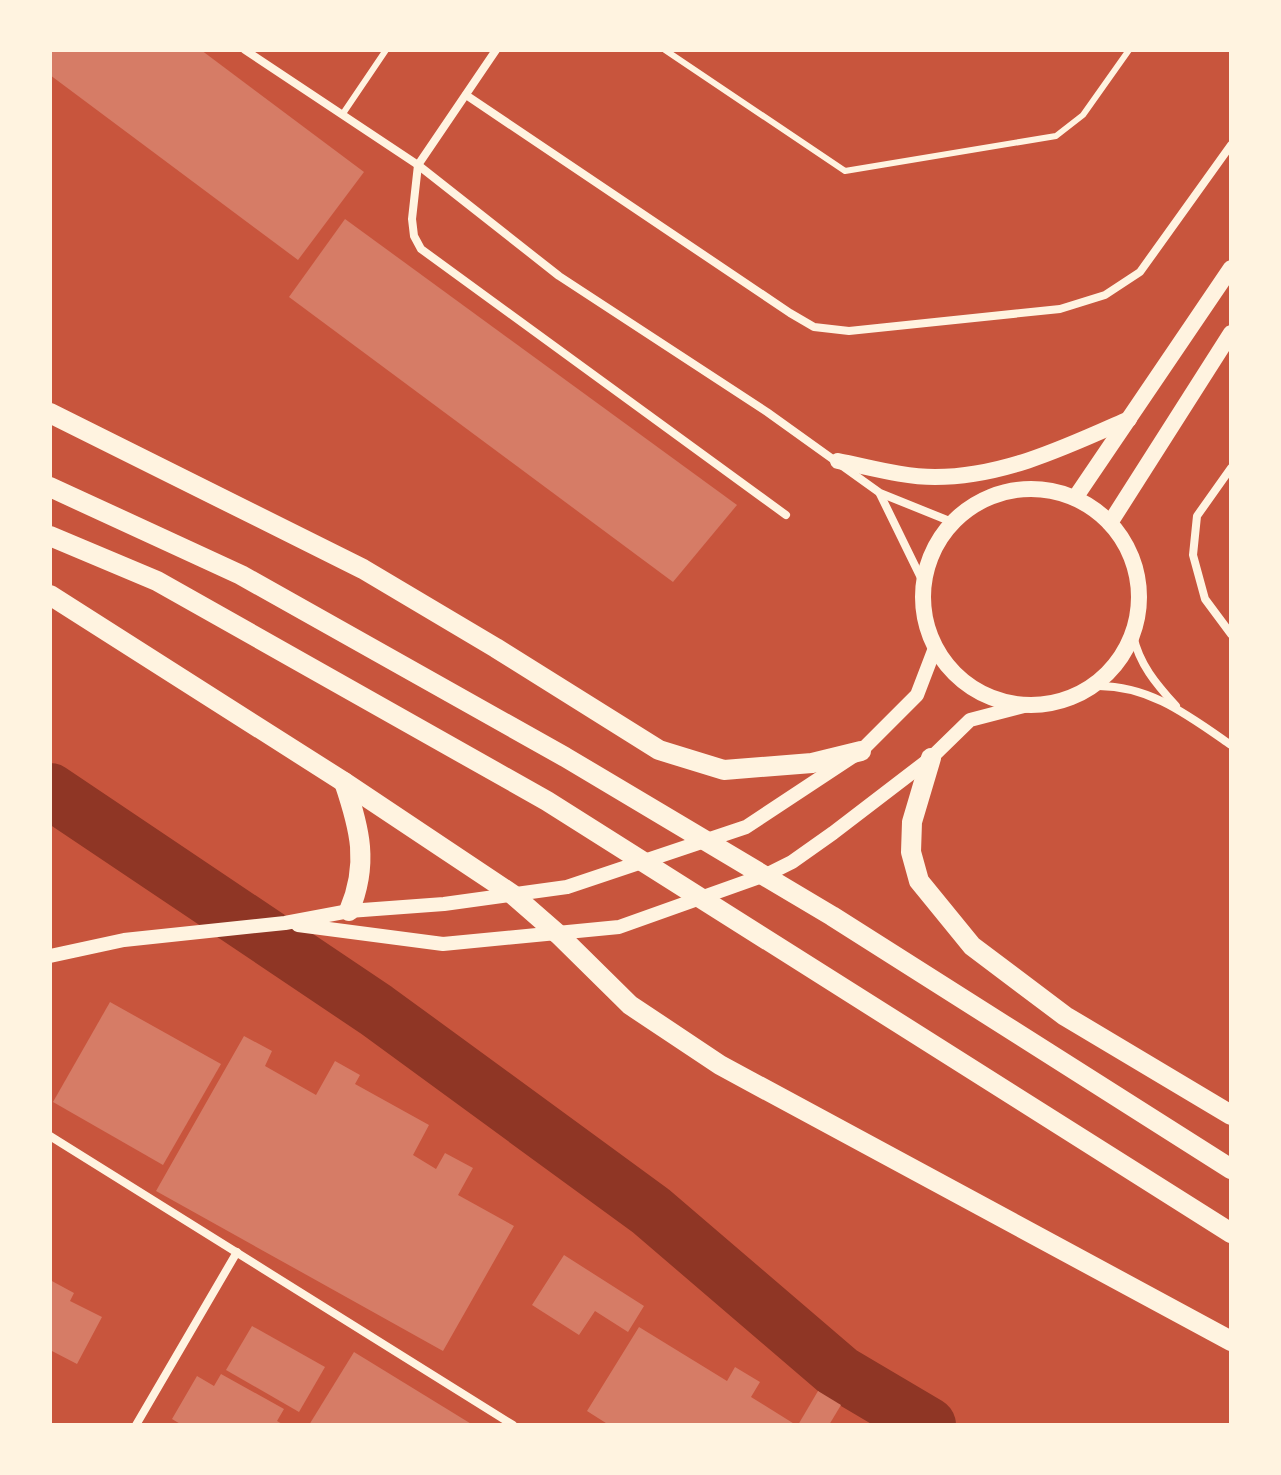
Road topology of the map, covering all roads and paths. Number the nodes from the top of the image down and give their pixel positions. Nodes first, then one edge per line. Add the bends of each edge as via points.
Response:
1 (245, 50) edge
2 (386, 50) edge
3 (496, 50) edge
4 (665, 50) edge
5 (1129, 50) edge
6 (466, 95) junction
7 (342, 115) junction
8 (1231, 145) edge
9 (418, 165) junction
10 (1231, 268) edge
11 (1231, 333) edge
12 (50, 413) edge
13 (1129, 419) junction
14 (838, 461) junction
15 (1231, 468) edge
16 (50, 487) edge
17 (880, 493) junction
18 (1075, 498) junction
19 (786, 515) dead end
20 (952, 522) junction
21 (1110, 523) junction
22 (50, 536) edge
23 (923, 582) junction
24 (50, 595) edge
25 (1231, 634) edge
26 (1133, 635) junction
27 (935, 648) junction
28 (1094, 686) junction
29 (1028, 705) junction
30 (1179, 709) junction
31 (1231, 745) edge
32 (861, 751) junction
33 (931, 758) junction
34 (344, 782) junction
35 (512, 894) junction
36 (349, 911) junction
37 (285, 923) junction
38 (559, 935) junction
39 (50, 956) edge
40 (1231, 1115) edge
41 (50, 1136) edge
42 (1231, 1169) edge
43 (1231, 1233) edge
44 (237, 1252) junction
45 (1231, 1341) edge
46 (136, 1425) edge
47 (513, 1425) edge

1 - 7 street
2 - 7 lane
3 - 6 street
4 - 5 lane via 845,171 1056,136 1083,115
6 - 8 street via 790,313 814,327 849,331 1060,309 1105,295 1140,272
6 - 9 street
7 - 9 street
9 - 14 street via 559,276
9 - 19 street via 412,219 421,249
10 - 13 main road
11 - 21 main road
12 - 32 main road via 363,569 659,750 724,770 812,763
13 - 14 main road via 1057,451 963,474 921,475
13 - 18 main road
14 - 17 street
15 - 25 street via 1197,516 1193,555 1205,599
16 - 42 main road via 241,575 565,757 832,916
17 - 20 street
17 - 23 street
18 - 20 main road via 1043,490 1010,491 979,502
18 - 21 main road
20 - 23 main road via 933,549
21 - 26 main road via 1128,548 1138,576
22 - 43 main road via 157,581 547,801
23 - 27 main road via 924,616
24 - 34 main road
26 - 28 main road
26 - 30 street via 1142,663
27 - 29 main road via 956,676 974,689
27 - 32 street via 917,695
28 - 29 main road via 1062,700
28 - 30 street via 1127,687
29 - 33 street via 970,720
30 - 31 street
32 - 35 street via 746,827 567,887
33 - 38 street via 833,833 768,874 619,927
33 - 40 main road via 912,822 911,852 919,881 972,946 1065,1016
34 - 35 main road
34 - 36 main road via 358,823 361,854
35 - 36 street
35 - 38 main road
36 - 37 street
37 - 38 street via 443,944
37 - 39 street via 124,940
38 - 45 main road via 630,1005 720,1065
41 - 44 street
44 - 46 street
44 - 47 street

